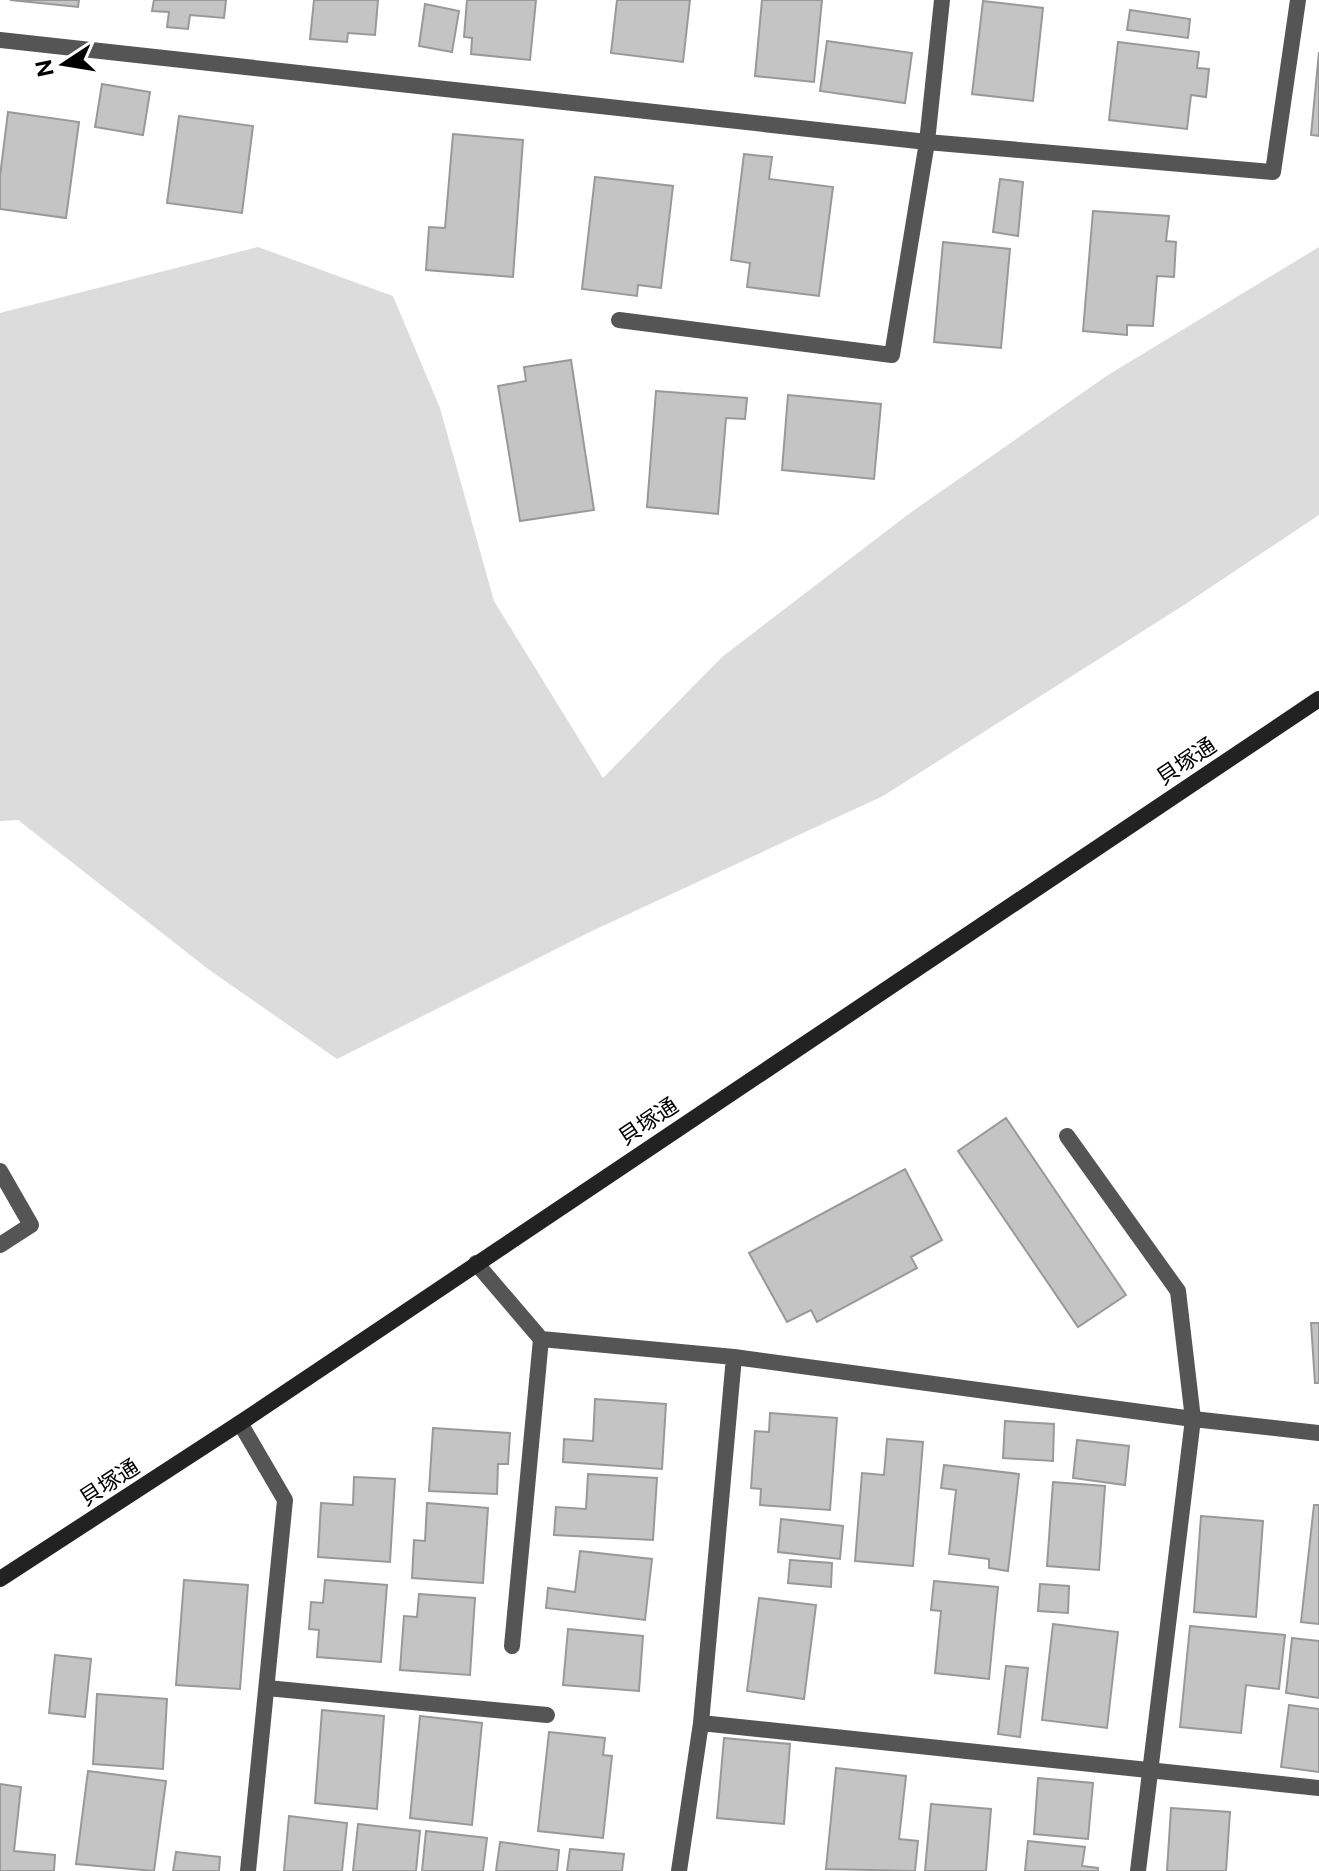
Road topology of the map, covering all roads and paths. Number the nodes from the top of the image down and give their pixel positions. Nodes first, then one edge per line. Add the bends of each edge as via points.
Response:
1 (942, 0) edge
2 (1298, 0) edge
3 (0, 40) edge
4 (927, 142) junction
5 (619, 320) dead end
6 (1319, 699) edge
7 (1067, 1136) dead end
8 (0, 1171) edge
9 (0, 1245) edge
10 (476, 1263) junction
11 (541, 1339) junction
12 (734, 1357) junction
13 (1193, 1419) junction
14 (240, 1423) junction
15 (1319, 1433) edge
16 (0, 1579) edge
17 (512, 1646) dead end
18 (267, 1688) junction
19 (547, 1715) dead end
20 (701, 1723) junction
21 (1152, 1771) junction
22 (1319, 1788) edge
23 (248, 1871) edge
24 (679, 1871) edge
25 (1138, 1871) edge

1 - 4 street
2 - 4 street via 1273,172
3 - 4 street
4 - 5 street via 892,355
6 - 10 street, 貝塚通
7 - 13 street via 1178,1291
8 - 9 street via 31,1225
10 - 11 street
10 - 14 street, 貝塚通
11 - 12 street
11 - 17 street
12 - 13 street
12 - 20 street
13 - 15 street
13 - 21 street
14 - 16 street, 貝塚通
14 - 18 street via 285,1500
18 - 19 street
18 - 23 street
20 - 21 street
20 - 24 street
21 - 22 street
21 - 25 street

